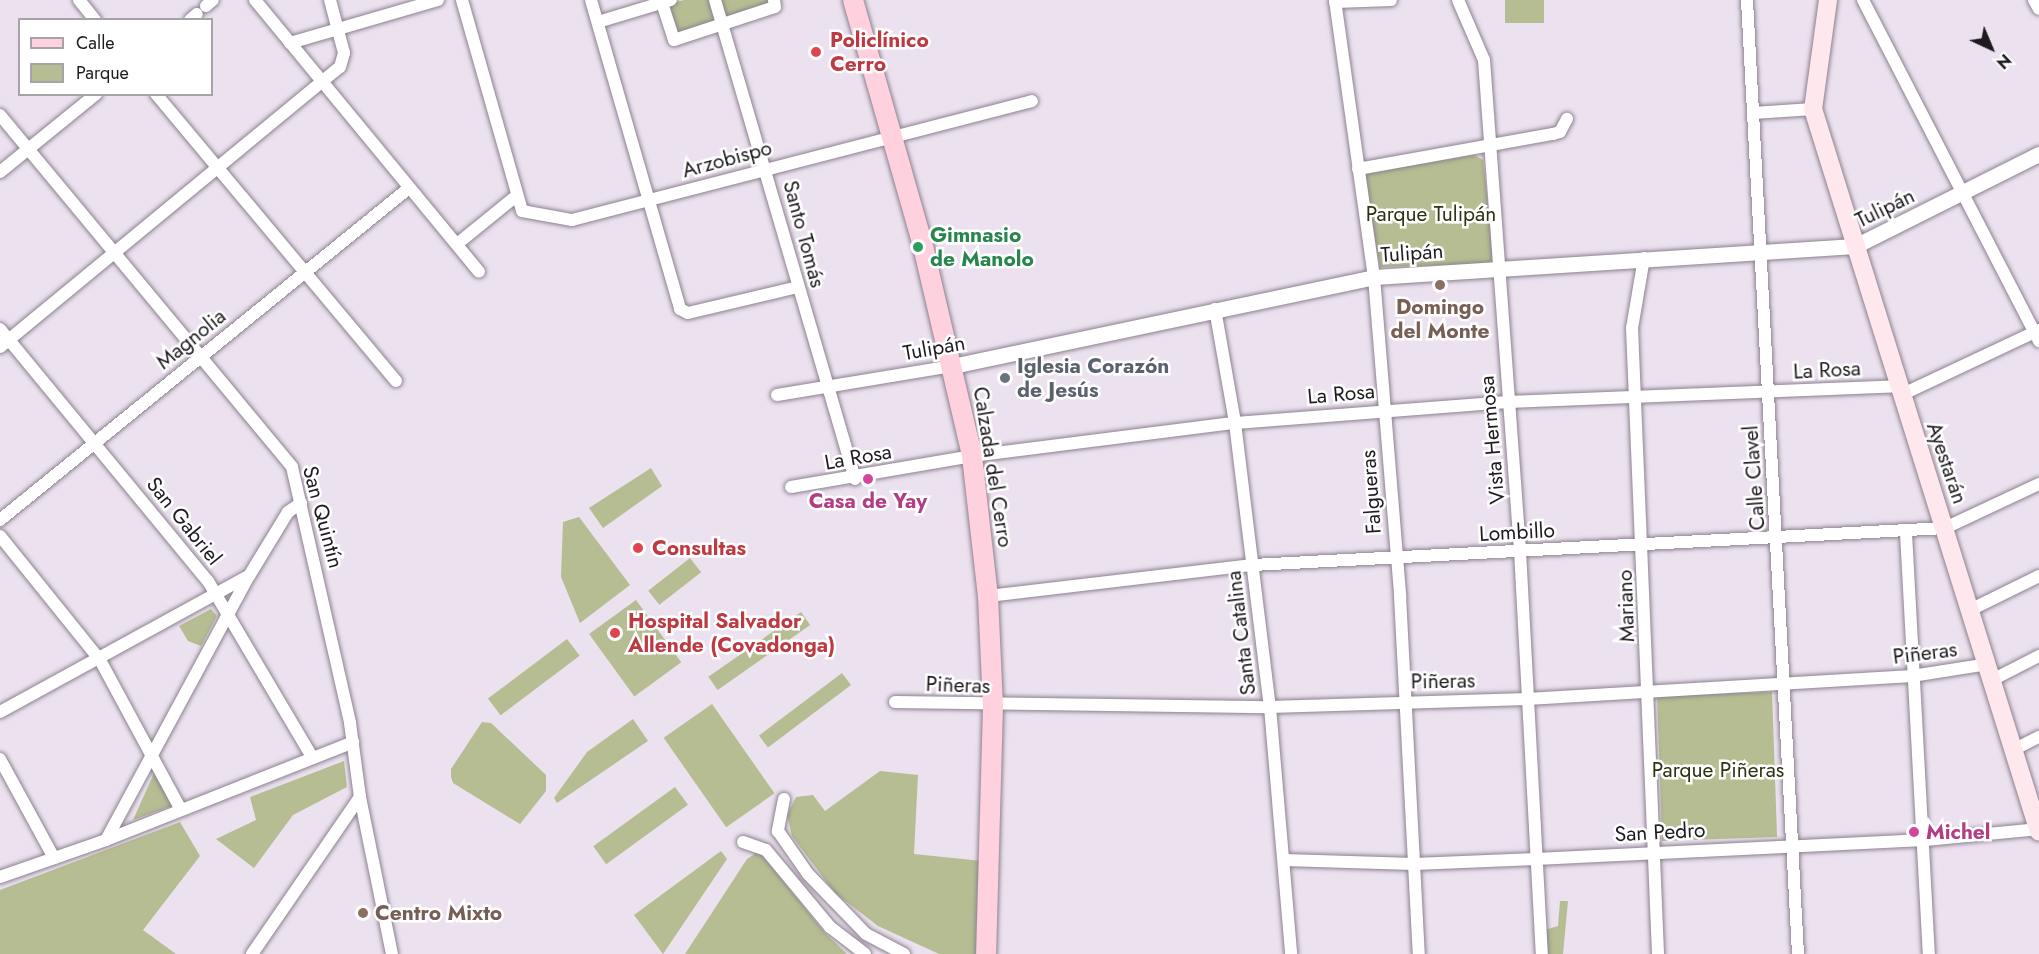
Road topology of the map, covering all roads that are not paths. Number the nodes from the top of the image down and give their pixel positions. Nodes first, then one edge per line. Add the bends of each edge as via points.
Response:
1 (79, 0) edge
2 (255, 0) edge
3 (330, 0) edge
4 (438, 0) edge
5 (462, 0) edge
6 (591, 0) edge
7 (715, 0) edge
8 (774, 0) edge
9 (853, 0) edge
10 (1391, 0) edge
11 (1458, 0) edge
12 (1747, 0) edge
13 (1828, 0) edge
14 (1863, 0) edge
15 (2034, 0) edge
16 (667, 1) edge
17 (1335, 1) edge
18 (2039, 9) edge
19 (93, 18) edge
20 (598, 22) junction
21 (722, 25) junction
22 (339, 29) junction
23 (290, 43) junction
24 (324, 84) junction
25 (93, 96) edge
26 (158, 96) edge
27 (1032, 101) dead end
28 (1813, 109) junction
29 (1753, 113) junction
30 (0, 115) edge
31 (1567, 119) dead end
32 (891, 134) junction
33 (1490, 146) junction
34 (28, 148) junction
35 (2039, 154) edge
36 (229, 159) junction
37 (1358, 168) junction
38 (766, 169) junction
39 (218, 170) junction
40 (0, 172) edge
41 (409, 188) junction
42 (1964, 193) junction
43 (238, 195) junction
44 (516, 196) junction
45 (649, 201) junction
46 (457, 244) junction
47 (1856, 246) junction
48 (1759, 252) junction
49 (116, 255) junction
50 (1644, 258) junction
51 (1499, 268) junction
52 (479, 272) dead end
53 (304, 274) junction
54 (1374, 277) junction
55 (798, 287) junction
56 (1215, 309) junction
57 (0, 329) edge
58 (2037, 335) edge
59 (4, 343) edge
60 (199, 358) junction
61 (952, 366) junction
62 (396, 381) dead end
63 (828, 388) junction
64 (1900, 390) junction
65 (1767, 392) junction
66 (777, 395) dead end
67 (1636, 397) junction
68 (1508, 402) junction
69 (1385, 410) junction
70 (1235, 423) junction
71 (94, 443) junction
72 (972, 456) junction
73 (855, 478) junction
74 (2039, 484) edge
75 (791, 487) dead end
76 (301, 503) junction
77 (0, 520) edge
78 (1945, 528) junction
79 (1906, 532) junction
80 (1778, 535) junction
81 (0, 536) edge
82 (1643, 544) junction
83 (1520, 551) junction
84 (1396, 558) junction
85 (1253, 564) junction
86 (249, 576) junction
87 (2039, 576) edge
88 (216, 596) junction
89 (988, 596) junction
90 (1971, 610) junction
91 (228, 616) junction
92 (2039, 656) edge
93 (100, 660) junction
94 (1991, 671) junction
95 (1912, 676) junction
96 (1783, 682) junction
97 (1649, 693) junction
98 (1527, 699) junction
99 (895, 702) dead end
100 (1406, 702) junction
101 (993, 706) junction
102 (1270, 707) junction
103 (0, 712) edge
104 (2039, 737) edge
105 (353, 742) junction
106 (2015, 749) junction
107 (311, 756) junction
108 (150, 759) junction
109 (1, 764) edge
110 (360, 797) junction
111 (784, 799) dead end
112 (181, 810) junction
113 (2039, 830) edge
114 (106, 840) junction
115 (1925, 840) junction
116 (743, 842) dead end
117 (1790, 844) junction
118 (1654, 852) junction
119 (54, 858) junction
120 (1536, 859) junction
121 (1284, 860) junction
122 (1414, 864) junction
123 (0, 877) edge
124 (886, 951) edge
125 (252, 954) edge
126 (392, 954) edge
127 (865, 954) edge
128 (904, 954) edge
129 (986, 954) edge
130 (1291, 954) edge
131 (1419, 954) edge
132 (1542, 954) edge
133 (1658, 954) edge
134 (1798, 954) edge
135 (1929, 954) edge

1 - 19 street
2 - 23 street
3 - 22 street
4 - 22 street
5 - 44 street
6 - 20 street
7 - 21 street, Santo Tomás
8 - 21 street via 775,7
9 - 32 main road, Calzada del Cerro
10 - 17 street
11 - 33 street, Vista Hermosa via 1484,60
12 - 29 street, Calle Clavel
13 - 28 main road
14 - 42 street
15 - 18 street
16 - 20 street
16 - 21 street via 674,40
17 - 37 street, Falgueras
20 - 45 street
21 - 38 street, Santo Tomás
22 - 23 street
22 - 24 street via 343,60
23 - 24 street
24 - 36 street
24 - 41 street
25 - 34 street
26 - 39 street
27 - 32 street, Arzobispo
28 - 29 street
28 - 47 main road, Ayestarán
29 - 48 street, Calle Clavel
30 - 34 street, San Quintín
31 - 33 street via 1560,132
32 - 38 street, Arzobispo
32 - 61 main road, Calzada del Cerro
33 - 37 street
33 - 51 street, Vista Hermosa
34 - 40 street
34 - 49 street, San Quintín
35 - 42 street, Tulipán
36 - 39 street
36 - 43 street
37 - 54 street, Falgueras
38 - 45 street, Arzobispo
38 - 55 street, Santo Tomás
39 - 43 street
39 - 49 street
41 - 46 street
41 - 53 street, Magnolia
42 - 47 street, Tulipán
42 - 58 street
43 - 53 street
44 - 45 street, Arzobispo via 522,211 572,220
44 - 46 street
45 - 55 street via 684,312
46 - 52 street
47 - 48 street, Tulipán
47 - 64 main road, Ayestarán
48 - 50 street, Tulipán
48 - 65 street, Calle Clavel
49 - 59 street
49 - 60 street, San Quintín
50 - 51 street, Tulipán
50 - 67 street, Mariano via 1632,328
51 - 54 street, Tulipán
51 - 68 street, Vista Hermosa
53 - 60 street, Magnolia
53 - 62 street
54 - 56 street, Tulipán
54 - 69 street, Falgueras
55 - 63 street, Santo Tomás
56 - 61 street, Tulipán
56 - 70 street, Santa Catalina
57 - 59 street, San Gabriel
58 - 64 street, La Rosa
59 - 71 street, San Gabriel
60 - 71 street, Magnolia
60 - 76 street, San Quintín via 292,467
61 - 63 street, Tulipán
61 - 72 main road, Calzada del Cerro
63 - 66 street, Tulipán
63 - 73 street, Santo Tomás
64 - 65 street, La Rosa
64 - 78 main road, Ayestarán
65 - 67 street, La Rosa
65 - 80 street, Calle Clavel
67 - 68 street, La Rosa
67 - 82 street, Mariano
68 - 69 street, La Rosa
68 - 83 street, Vista Hermosa
69 - 70 street, La Rosa
69 - 84 street, Falgueras
70 - 72 street, La Rosa
70 - 85 street, Santa Catalina
71 - 77 street, Magnolia
71 - 88 street, San Gabriel via 208,580
72 - 73 street, La Rosa
72 - 89 main road, Calzada del Cerro
73 - 75 street, La Rosa
74 - 78 street, Lombillo
76 - 86 street via 288,512
76 - 105 street, San Quintín
78 - 79 street, Lombillo
78 - 90 main road, Ayestarán
79 - 80 street, Lombillo
79 - 95 street
80 - 82 street, Lombillo
80 - 96 street, Calle Clavel
81 - 93 street
82 - 83 street, Lombillo
82 - 97 street, Mariano
83 - 84 street, Lombillo
83 - 98 street, Vista Hermosa
84 - 85 street, Lombillo
84 - 100 street, Falgueras
85 - 89 street, Lombillo
85 - 102 street, Santa Catalina
86 - 88 street
86 - 91 street
87 - 90 street
88 - 91 street, San Gabriel
88 - 93 street
89 - 101 main road, Calzada del Cerro
90 - 94 main road, Ayestarán
91 - 107 street, San Gabriel
91 - 108 street
92 - 94 street, Piñeras
93 - 103 street
93 - 108 street
94 - 95 street, Piñeras
94 - 106 main road, Ayestarán
95 - 96 street, Piñeras
95 - 115 street
96 - 97 street, Piñeras
96 - 117 street, Calle Clavel
97 - 98 street, Piñeras
97 - 118 street, Mariano
98 - 100 street, Piñeras
98 - 120 street, Vista Hermosa
99 - 101 street, Piñeras
100 - 102 street, Piñeras
100 - 122 street, Falgueras
101 - 102 street, Piñeras
101 - 129 main road, Calzada del Cerro
102 - 121 street, Santa Catalina
104 - 106 street
105 - 107 street
105 - 110 street, San Quintín
106 - 113 main road, Ayestarán
107 - 112 street
108 - 112 street
108 - 114 street
109 - 119 street
110 - 125 street
110 - 126 street, San Quintín
111 - 124 street via 777,823 781,835 828,898
112 - 114 street
113 - 115 street, San Pedro
114 - 119 street
115 - 117 street, San Pedro
115 - 135 street
116 - 127 street via 766,850 830,927
117 - 118 street, San Pedro
117 - 134 street, Calle Clavel
118 - 120 street, San Pedro
118 - 133 street, Mariano
119 - 123 street
120 - 122 street, San Pedro
120 - 132 street, Vista Hermosa
121 - 122 street, San Pedro
121 - 130 street, Santa Catalina
122 - 131 street, Falgueras
124 - 128 street

